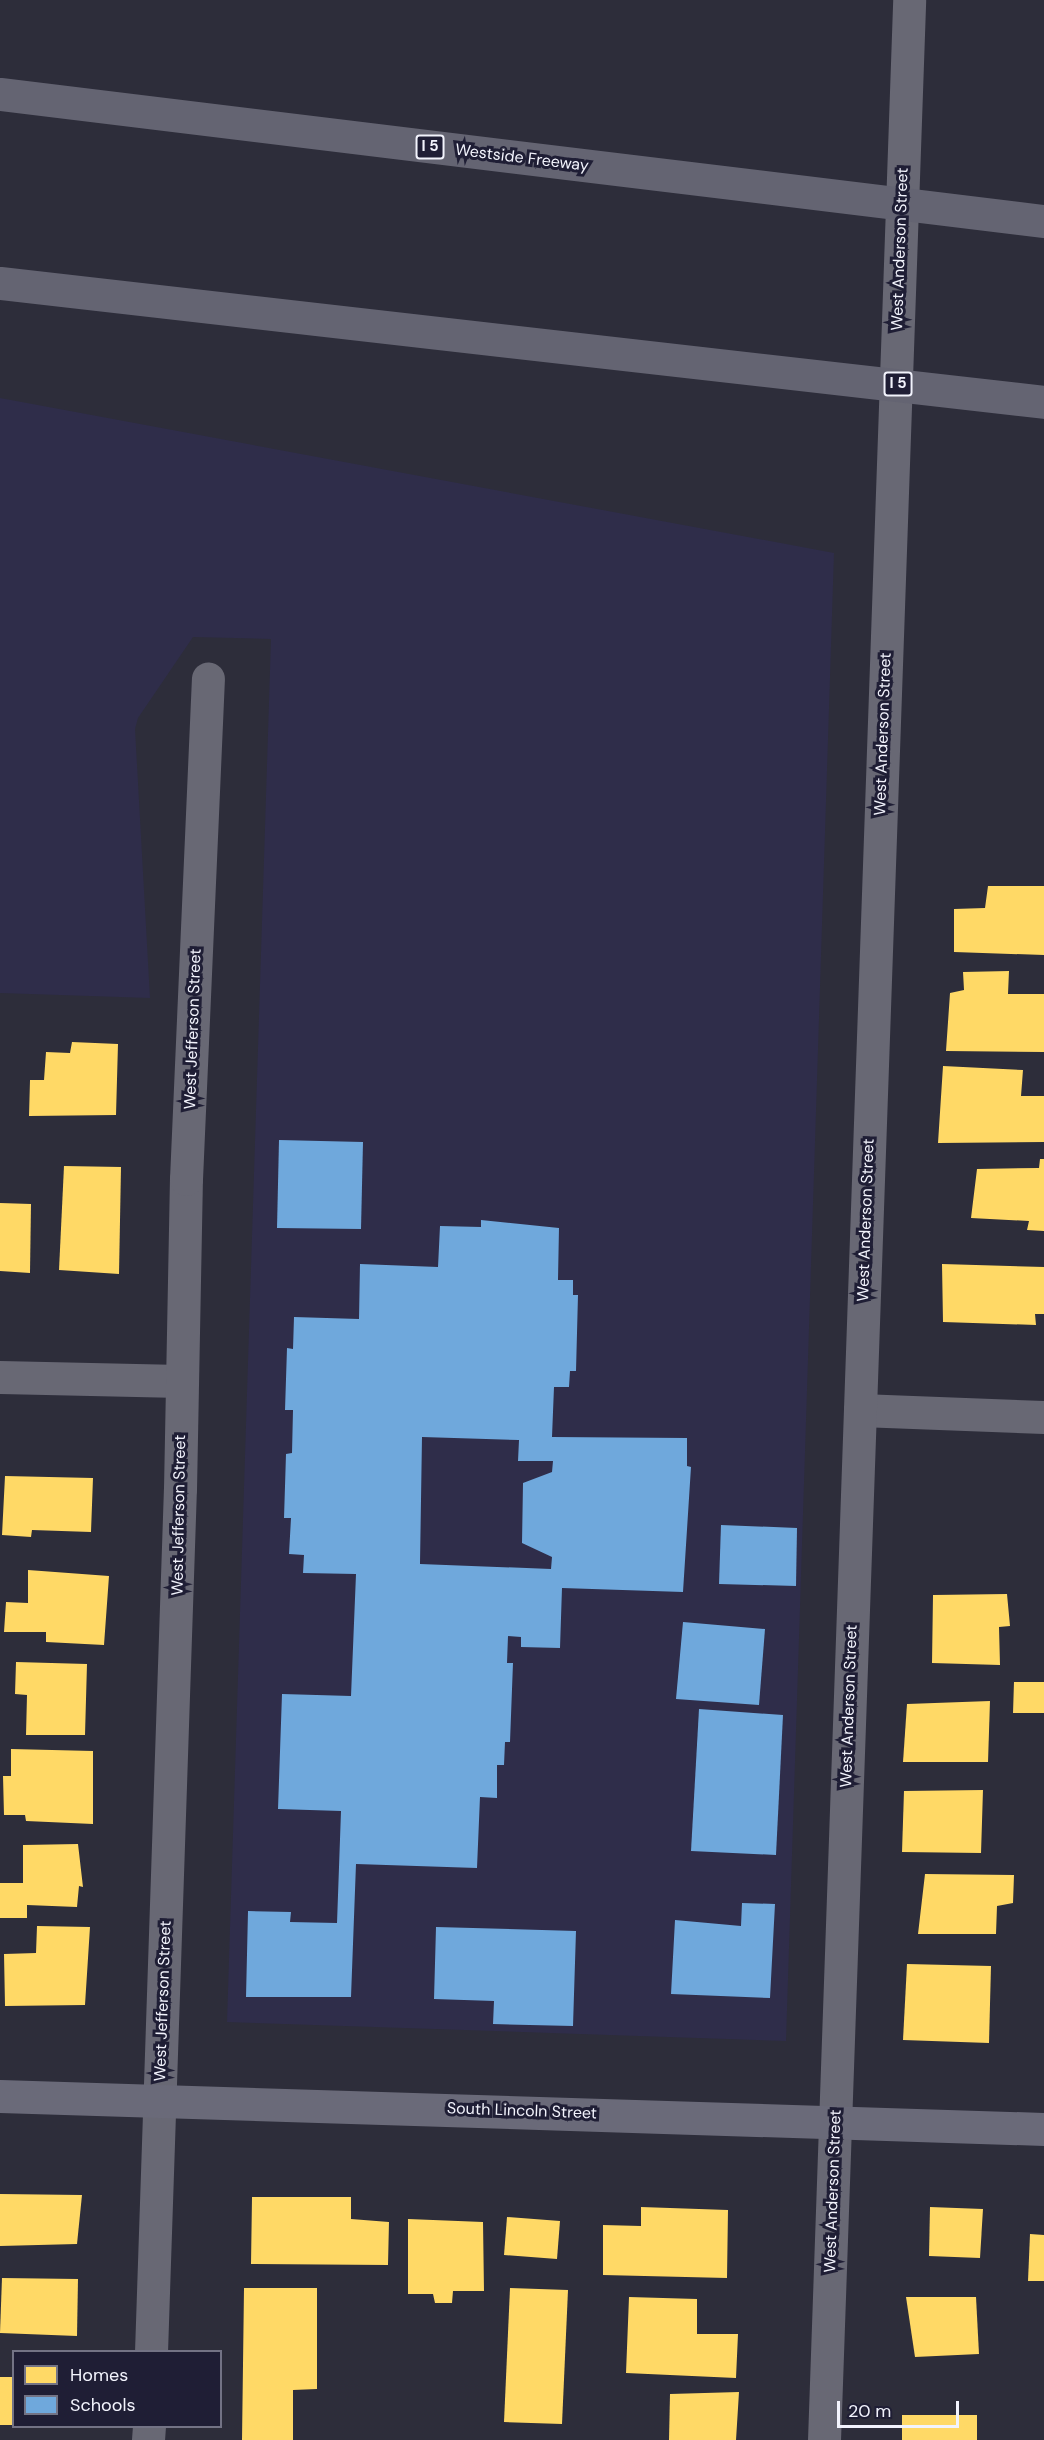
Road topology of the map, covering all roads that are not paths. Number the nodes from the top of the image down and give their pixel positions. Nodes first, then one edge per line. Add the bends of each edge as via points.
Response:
1 (909, 0) edge
2 (0, 89) edge
3 (0, 94) edge
4 (56, 101) junction
5 (1044, 221) edge
6 (0, 283) edge
7 (0, 300) edge
8 (160, 301) junction
9 (1044, 402) edge
10 (208, 678) dead end
11 (0, 1377) edge
12 (181, 1381) junction
13 (860, 1410) junction
14 (1044, 1417) edge
15 (0, 2096) edge
16 (159, 2102) junction
17 (835, 2122) junction
18 (1044, 2129) edge
19 (151, 2350) edge
20 (824, 2440) edge

1 - 13 street, West Anderson Street
2 - 4 highway
3 - 4 highway, Westside Freeway / I 5
4 - 5 highway, Westside Freeway / I 5
6 - 8 highway, I 5
7 - 8 highway
8 - 9 highway, I 5
10 - 12 street, West Jefferson Street
11 - 12 street
12 - 16 street, West Jefferson Street
13 - 14 street
13 - 17 street, West Anderson Street
15 - 16 street, South Lincoln Street
16 - 17 street, South Lincoln Street
16 - 19 street, West Jefferson Street
17 - 18 street, South Lincoln Street
17 - 20 street, West Anderson Street

